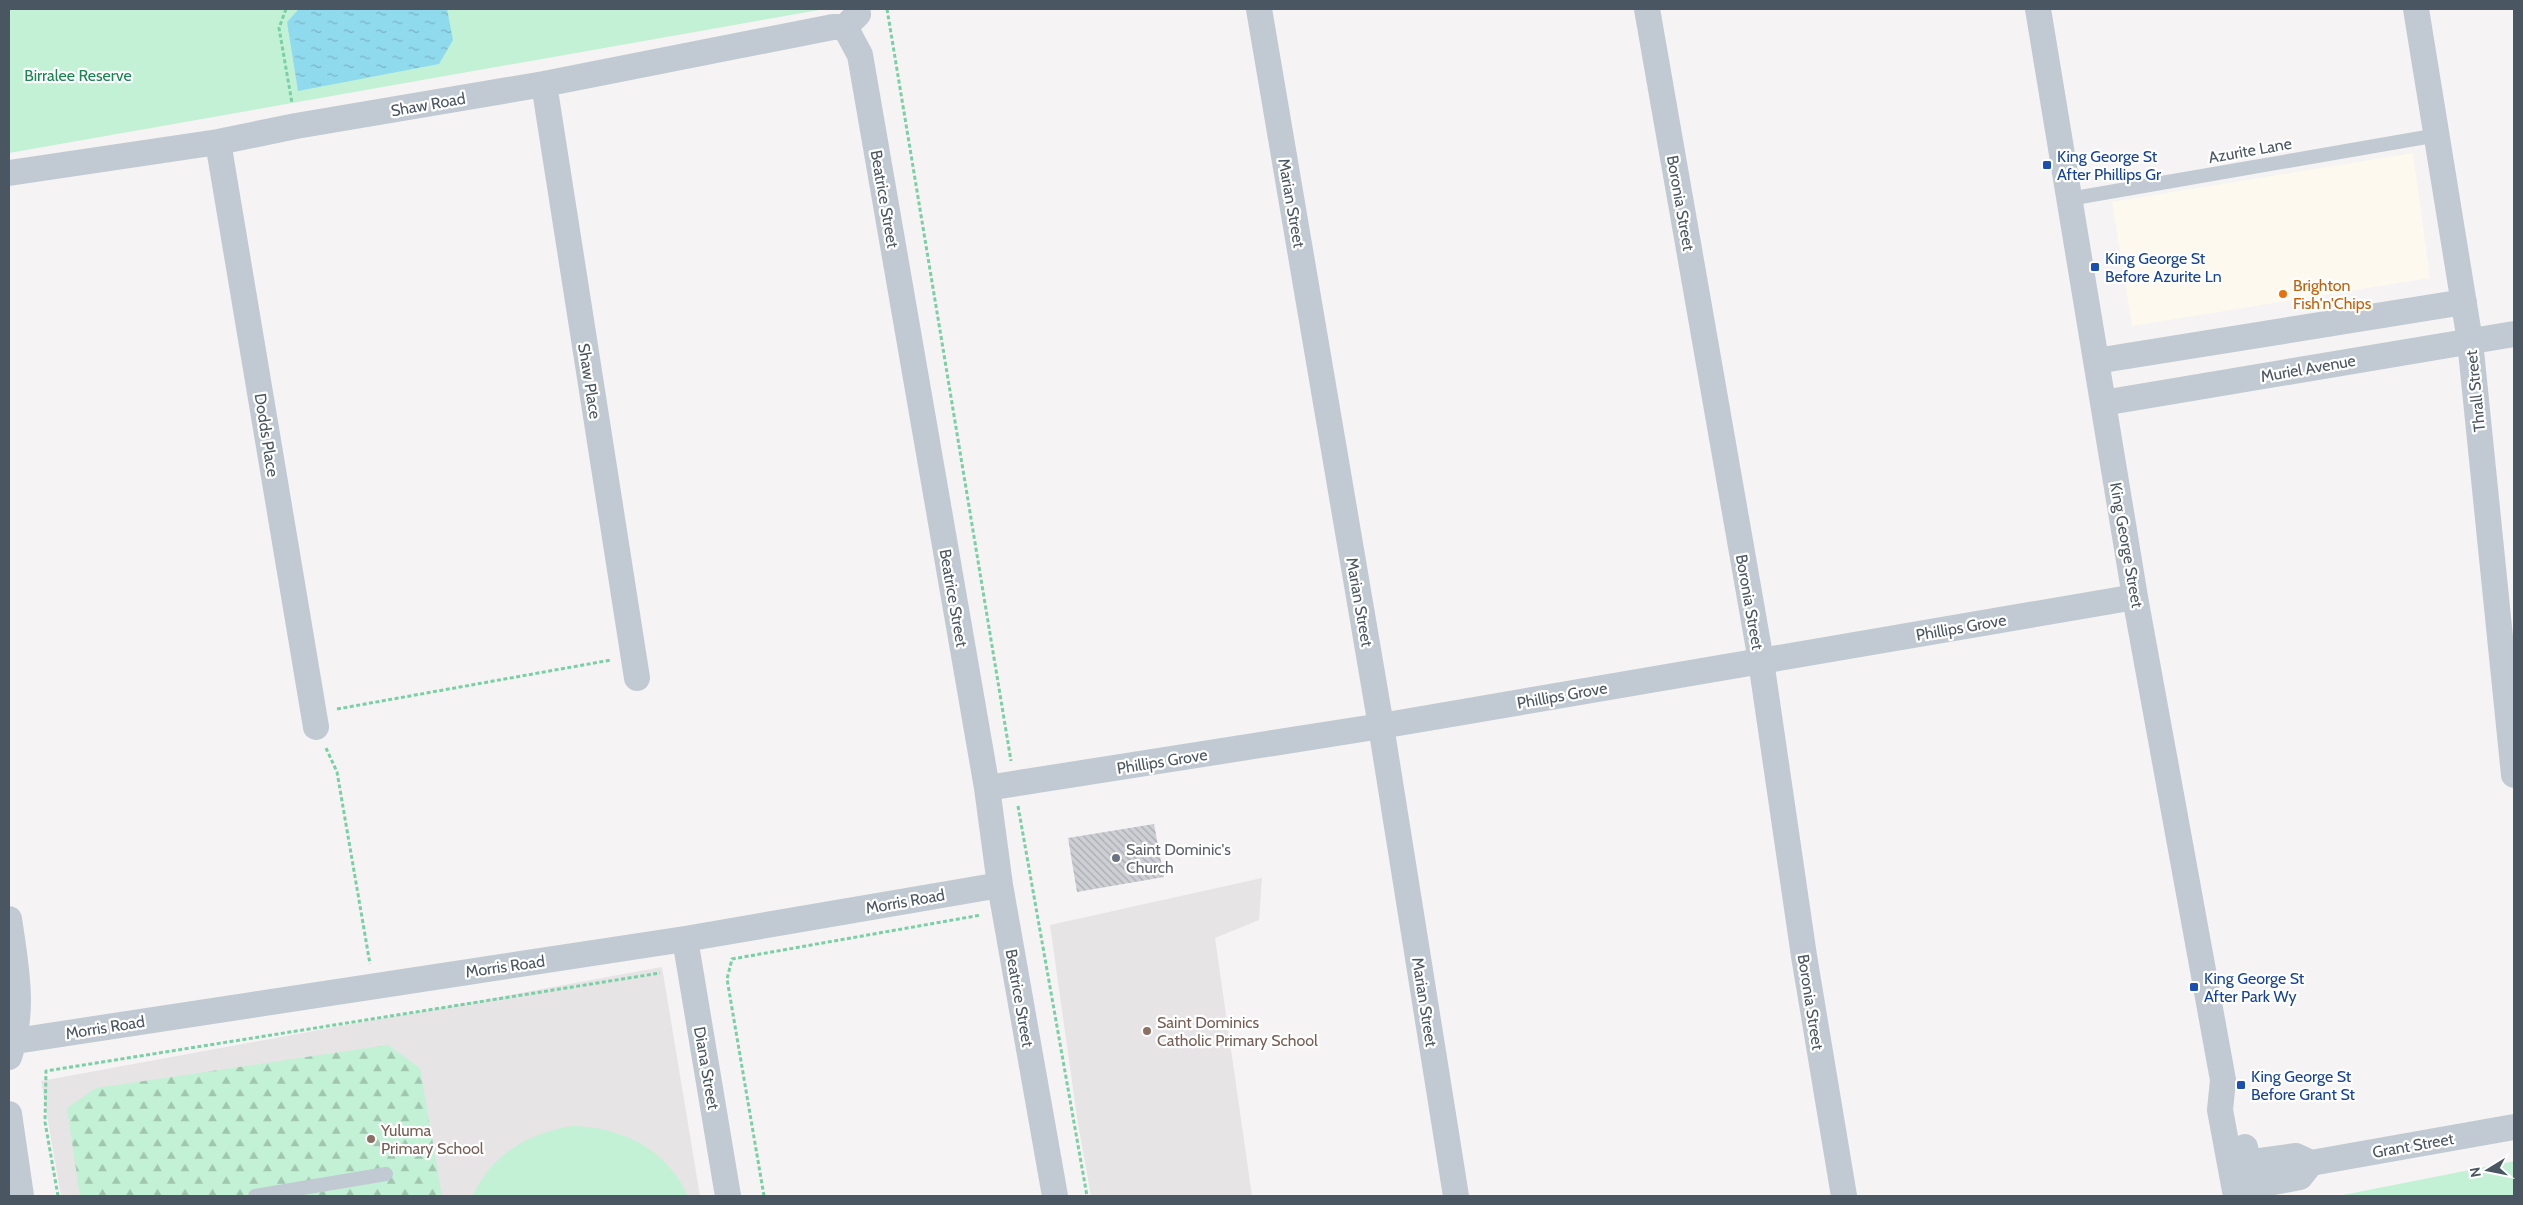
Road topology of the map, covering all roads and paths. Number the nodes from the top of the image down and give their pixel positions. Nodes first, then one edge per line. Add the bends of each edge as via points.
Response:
1 (286, 9) edge
2 (887, 9) edge
3 (1259, 9) edge
4 (1647, 9) edge
5 (2038, 9) edge
6 (2416, 9) edge
7 (851, 18) edge
8 (544, 84) junction
9 (296, 126) junction
10 (2438, 135) junction
11 (218, 142) junction
12 (9, 173) edge
13 (2069, 199) junction
14 (2464, 302) junction
15 (2514, 334) edge
16 (2470, 341) junction
17 (2096, 361) junction
18 (2103, 403) junction
19 (2135, 597) junction
20 (1761, 661) junction
21 (635, 667) joint
22 (315, 720) junction
23 (1381, 726) junction
24 (2514, 775) edge
25 (1015, 784) junction
26 (987, 788) junction
27 (1000, 885) junction
28 (982, 915) dead end
29 (9, 920) edge
30 (685, 939) junction
31 (660, 972) dead end
32 (374, 985) junction
33 (11, 1047) edge
34 (9, 1114) edge
35 (2514, 1127) edge
36 (386, 1174) dead end
37 (2243, 1183) edge
38 (21, 1196) edge
39 (58, 1196) edge
40 (255, 1196) edge
41 (728, 1196) edge
42 (764, 1196) edge
43 (1055, 1196) edge
44 (1087, 1196) edge
45 (1456, 1196) edge
46 (1844, 1196) edge

1 - 9 path via 279,28
2 - 25 path
3 - 23 street, Marian Street
4 - 20 street, Boronia Street
5 - 13 street, King George Street
6 - 10 street, Thrall Street
7 - 8 street, Shaw Road via 833,27
7 - 26 street, Beatrice Street
8 - 9 street, Shaw Road
8 - 21 street, Shaw Place
9 - 11 street, Shaw Road
10 - 13 lane, Azurite Lane
10 - 14 street, Thrall Street
11 - 12 street, Shaw Road
11 - 22 street, Dodds Place
13 - 17 street, King George Street
14 - 16 street, Thrall Street
14 - 17 street
15 - 16 street, Muriel Avenue
16 - 18 street, Muriel Avenue
16 - 24 street, Thrall Street
17 - 18 street, King George Street
18 - 19 street, King George Street
19 - 20 street, Phillips Grove
19 - 37 street, King George Street via 2223,1080 2236,1106
20 - 23 street, Phillips Grove
20 - 46 street, Boronia Street via 1804,956
21 - 22 path
22 - 32 path via 337,772
23 - 25 street, Phillips Grove
23 - 45 street, Marian Street
25 - 26 street, Phillips Grove
25 - 44 path
26 - 27 street, Beatrice Street
27 - 30 street, Morris Road
27 - 43 street, Beatrice Street
28 - 42 path via 732,959 727,979
29 - 33 street via 19,990
30 - 32 street, Morris Road
30 - 41 street, Diana Street
31 - 39 path via 46,1071 46,1122
32 - 33 street, Morris Road
34 - 38 street
35 - 37 street, Grant Street via 2311,1163 2300,1177
36 - 40 lane

